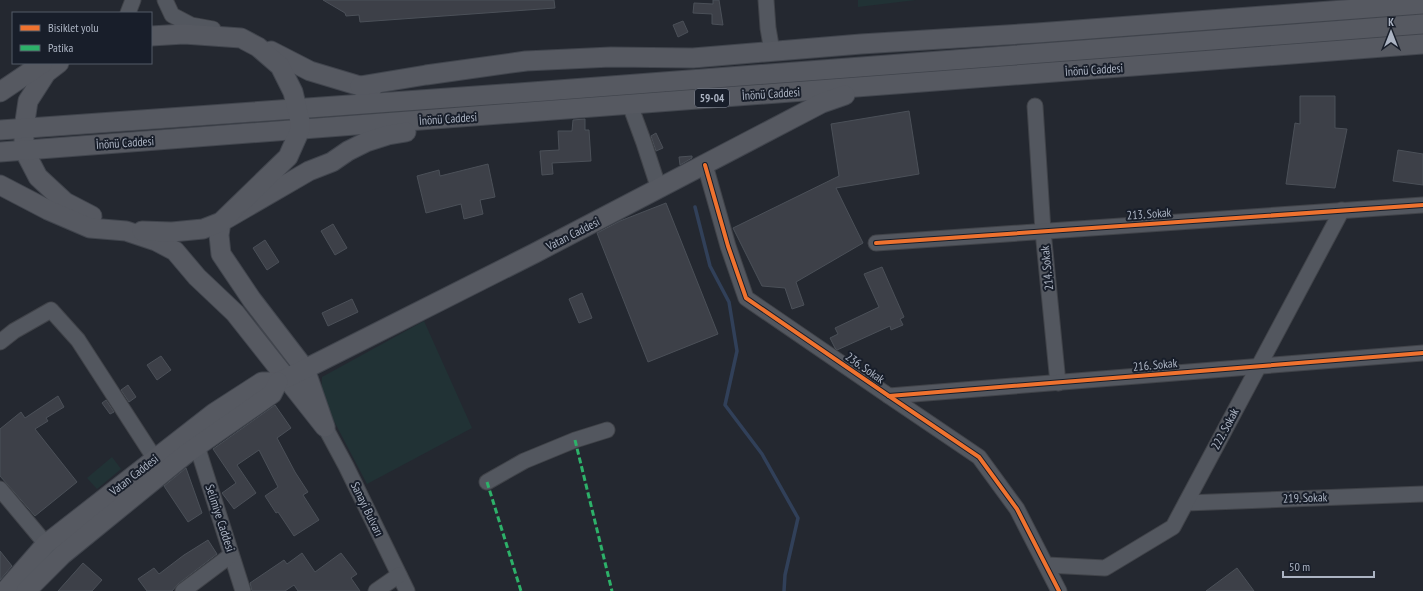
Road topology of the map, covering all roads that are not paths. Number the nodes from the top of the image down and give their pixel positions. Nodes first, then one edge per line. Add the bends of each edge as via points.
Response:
1 (132, 0) edge
2 (165, 0) edge
3 (766, 0) edge
4 (1423, 4) edge
5 (128, 12) edge
6 (1423, 24) edge
7 (152, 36) edge
8 (240, 38) junction
9 (1423, 44) edge
10 (772, 51) junction
11 (42, 64) edge
12 (58, 64) edge
13 (360, 86) junction
14 (868, 87) junction
15 (0, 92) edge
16 (532, 92) junction
17 (630, 105) junction
18 (1035, 106) dead end
19 (297, 109) junction
20 (534, 112) junction
21 (24, 128) junction
22 (0, 130) edge
23 (300, 130) junction
24 (24, 150) junction
25 (0, 152) edge
26 (705, 165) junction
27 (0, 185) edge
28 (659, 189) junction
29 (1423, 205) edge
30 (1342, 210) junction
31 (221, 222) junction
32 (126, 231) junction
33 (1043, 231) junction
34 (876, 243) dead end
35 (0, 342) edge
36 (1423, 353) edge
37 (1258, 366) junction
38 (305, 369) junction
39 (282, 380) junction
40 (1058, 383) junction
41 (889, 396) junction
42 (324, 427) junction
43 (607, 430) dead end
44 (197, 446) junction
45 (155, 459) junction
46 (487, 482) dead end
47 (0, 489) edge
48 (1423, 494) edge
49 (1186, 503) junction
50 (46, 544) junction
51 (232, 555) junction
52 (1047, 565) junction
53 (400, 575) junction
54 (5, 591) edge
55 (26, 591) edge
56 (183, 591) edge
57 (243, 591) edge
58 (376, 591) edge
59 (407, 591) edge
60 (1059, 591) edge

1 - 5 street
2 - 8 street via 172,15 191,25 214,29
3 - 10 street
4 - 10 main road
6 - 16 main road, 59-04
7 - 8 main road via 184,34
8 - 13 main road via 267,48 310,71
8 - 19 main road via 258,47 280,66 294,92
9 - 14 main road, İnönü Caddesi / 59-04
10 - 13 main road via 693,58 611,57 526,61
11 - 15 main road
12 - 21 main road via 46,73 28,101
13 - 16 main road
14 - 17 main road, İnönü Caddesi / 59-04
14 - 26 main road, Vatan Caddesi via 822,103
16 - 19 main road, 59-04
17 - 20 main road, İnönü Caddesi / 59-04
17 - 28 street
18 - 33 street, 214. Sokak
19 - 21 main road, 59-04
19 - 23 main road
20 - 23 main road, İnönü Caddesi / 59-04
20 - 31 main road via 388,135 366,142 348,150 332,162 309,171
21 - 22 main road, 59-04
21 - 24 main road
23 - 24 main road, İnönü Caddesi / 59-04
23 - 31 main road via 288,157
24 - 25 main road, İnönü Caddesi / 59-04
24 - 32 main road via 38,177 65,202
26 - 28 main road, Vatan Caddesi
26 - 41 street, 236. Sokak via 746,298
27 - 32 main road via 90,228
28 - 38 main road, Vatan Caddesi
29 - 30 street, 213. Sokak
30 - 33 street, 213. Sokak
30 - 37 street, 222. Sokak
31 - 32 main road via 203,229 172,232
31 - 38 main road via 221,254 252,300
32 - 39 main road via 156,241 175,251 197,277 235,313
33 - 34 street, 213. Sokak
33 - 40 street, 214. Sokak
35 - 45 street via 51,310 78,340
36 - 37 street, 216. Sokak
37 - 40 street, 216. Sokak
37 - 49 street, 222. Sokak
38 - 39 main road, Vatan Caddesi
38 - 42 main road
39 - 42 main road
39 - 44 main road, Vatan Caddesi via 272,394
39 - 45 main road, Vatan Caddesi via 262,382 214,413
40 - 41 street, 216. Sokak
41 - 52 street, 236. Sokak via 979,457 1017,509
42 - 53 street, Sanayi Bulvarı
43 - 46 street via 524,461
44 - 51 street, Selimiye Caddesi
44 - 55 main road, Vatan Caddesi via 62,555
45 - 50 main road, Vatan Caddesi
47 - 50 street
48 - 49 street, 219. Sokak
49 - 52 street, 222. Sokak via 1173,527 1105,568
50 - 54 main road, Vatan Caddesi
51 - 56 street
51 - 57 street, Selimiye Caddesi
52 - 60 street, 236. Sokak
53 - 58 street
53 - 59 street, Sanayi Bulvarı

